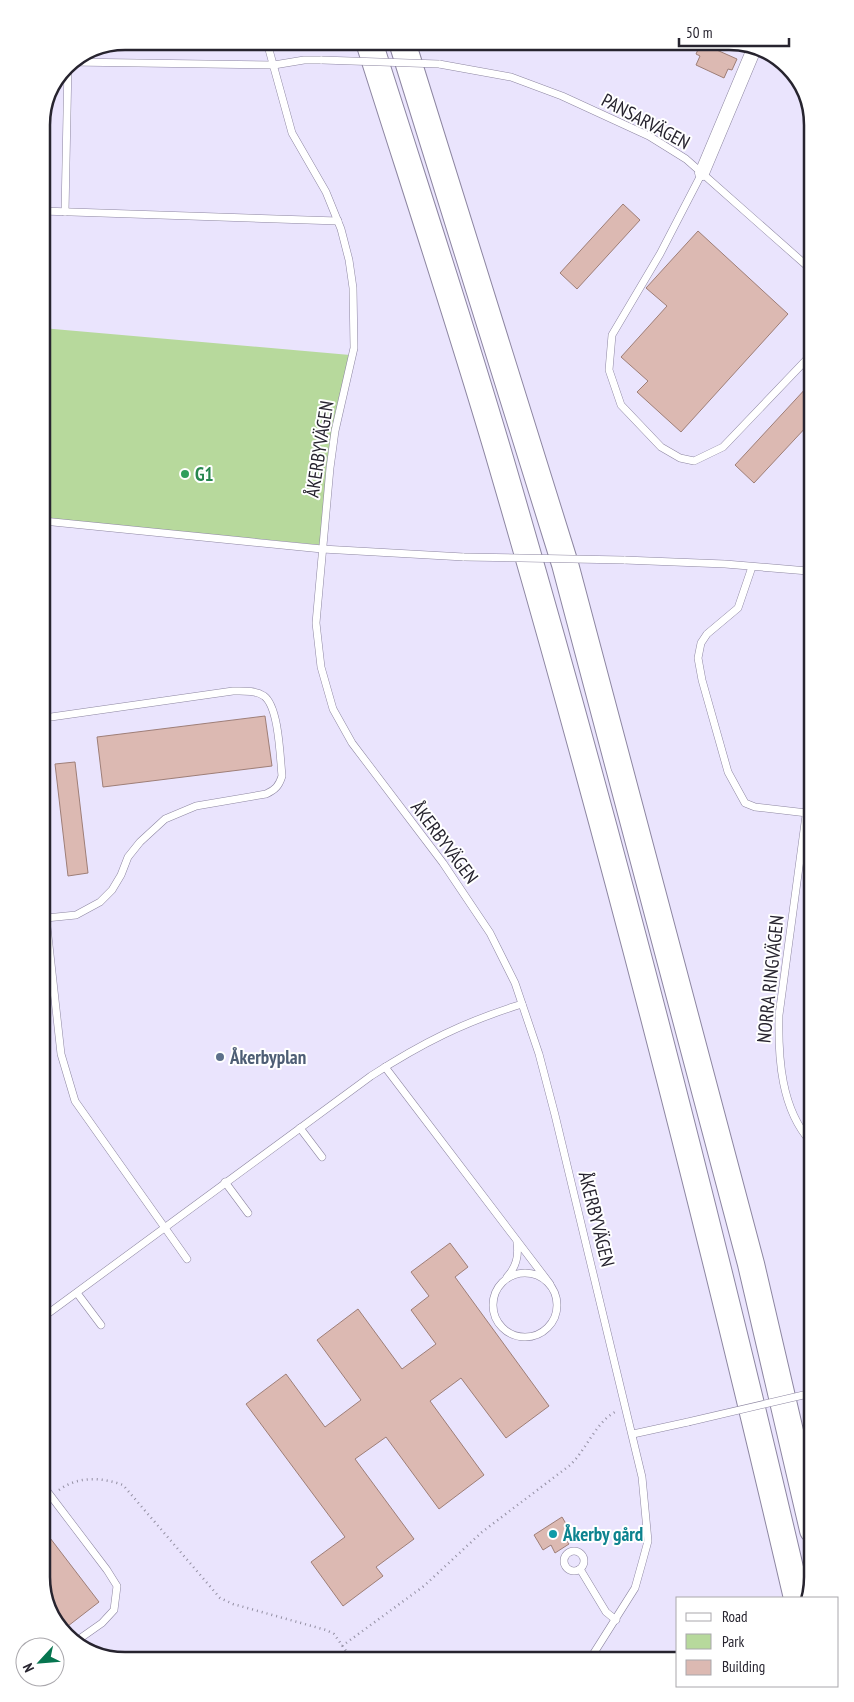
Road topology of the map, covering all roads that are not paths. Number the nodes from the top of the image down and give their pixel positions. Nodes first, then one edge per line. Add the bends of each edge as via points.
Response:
1 (269, 50) edge
2 (372, 50) edge
3 (405, 50) edge
4 (752, 54) edge
5 (85, 62) edge
6 (274, 66) junction
7 (68, 77) edge
8 (702, 173) junction
9 (50, 211) edge
10 (65, 212) junction
11 (338, 221) junction
12 (804, 263) edge
13 (804, 362) edge
14 (50, 523) edge
15 (322, 549) junction
16 (752, 567) junction
17 (804, 571) edge
18 (50, 717) edge
19 (804, 813) edge
20 (804, 835) edge
21 (50, 918) edge
22 (50, 954) edge
23 (522, 1004) junction
24 (385, 1067) junction
25 (300, 1128) junction
26 (804, 1133) edge
27 (322, 1157) dead end
28 (225, 1182) junction
29 (248, 1213) dead end
30 (164, 1227) junction
31 (517, 1241) junction
32 (187, 1259) dead end
33 (506, 1279) junction
34 (550, 1284) junction
35 (77, 1293) junction
36 (50, 1312) edge
37 (100, 1325) dead end
38 (804, 1395) edge
39 (633, 1434) junction
40 (50, 1495) edge
41 (804, 1495) edge
42 (580, 1569) dead end
43 (797, 1597) edge
44 (616, 1620) junction
45 (82, 1637) edge
46 (595, 1652) edge

1 - 6 lane, ÅKERBYVÄGEN
2 - 43 highway via 500,459 631,924 743,1366
3 - 41 highway via 567,574 751,1264
4 - 8 street
5 - 6 lane
6 - 8 lane, PANSARVÄGEN, bridge via 304,60 439,64 511,77 562,96 649,136
6 - 11 lane, ÅKERBYVÄGEN via 292,133 326,192
7 - 10 lane
8 - 12 lane, PANSARVÄGEN
8 - 13 lane via 660,254 612,335 609,370 621,405 661,447 680,458 694,461 723,447
9 - 10 lane
10 - 11 lane
11 - 15 lane, ÅKERBYVÄGEN via 353,288 354,348 335,431
14 - 15 lane
15 - 16 lane, bridge
15 - 23 lane, ÅKERBYVÄGEN via 316,623 321,667 333,709 357,750 443,863 490,934
16 - 17 lane
16 - 19 lane via 738,608 701,643 698,658 702,680 728,772 745,803
18 - 21 lane via 233,691 253,692 263,695 274,712 282,776 280,784 266,794 196,806 165,819 128,857 122,875 100,902 76,915
20 - 26 lane, NORRA RINGVÄGEN via 779,1015 778,1051 789,1101
22 - 30 lane via 61,1054 75,1101
23 - 24 lane via 450,1030
23 - 39 lane, ÅKERBYVÄGEN via 555,1114
24 - 25 lane
24 - 31 lane
25 - 27 lane
25 - 28 lane
28 - 29 lane
28 - 30 lane
30 - 32 lane
30 - 35 lane
31 - 33 lane via 519,1253
31 - 34 lane
33 - 34 lane via 519,1273 533,1274
33 - 34 lane via 496,1291 494,1311 505,1330 518,1336 533,1336 552,1324 557,1310 556,1294
35 - 36 lane
35 - 37 lane
38 - 39 lane, bridge
39 - 44 lane, ÅKERBYVÄGEN via 642,1477 648,1541 635,1588
40 - 45 lane via 116,1586 114,1610
42 - 44 lane via 606,1612
44 - 46 lane, ÅKERBYVÄGEN

